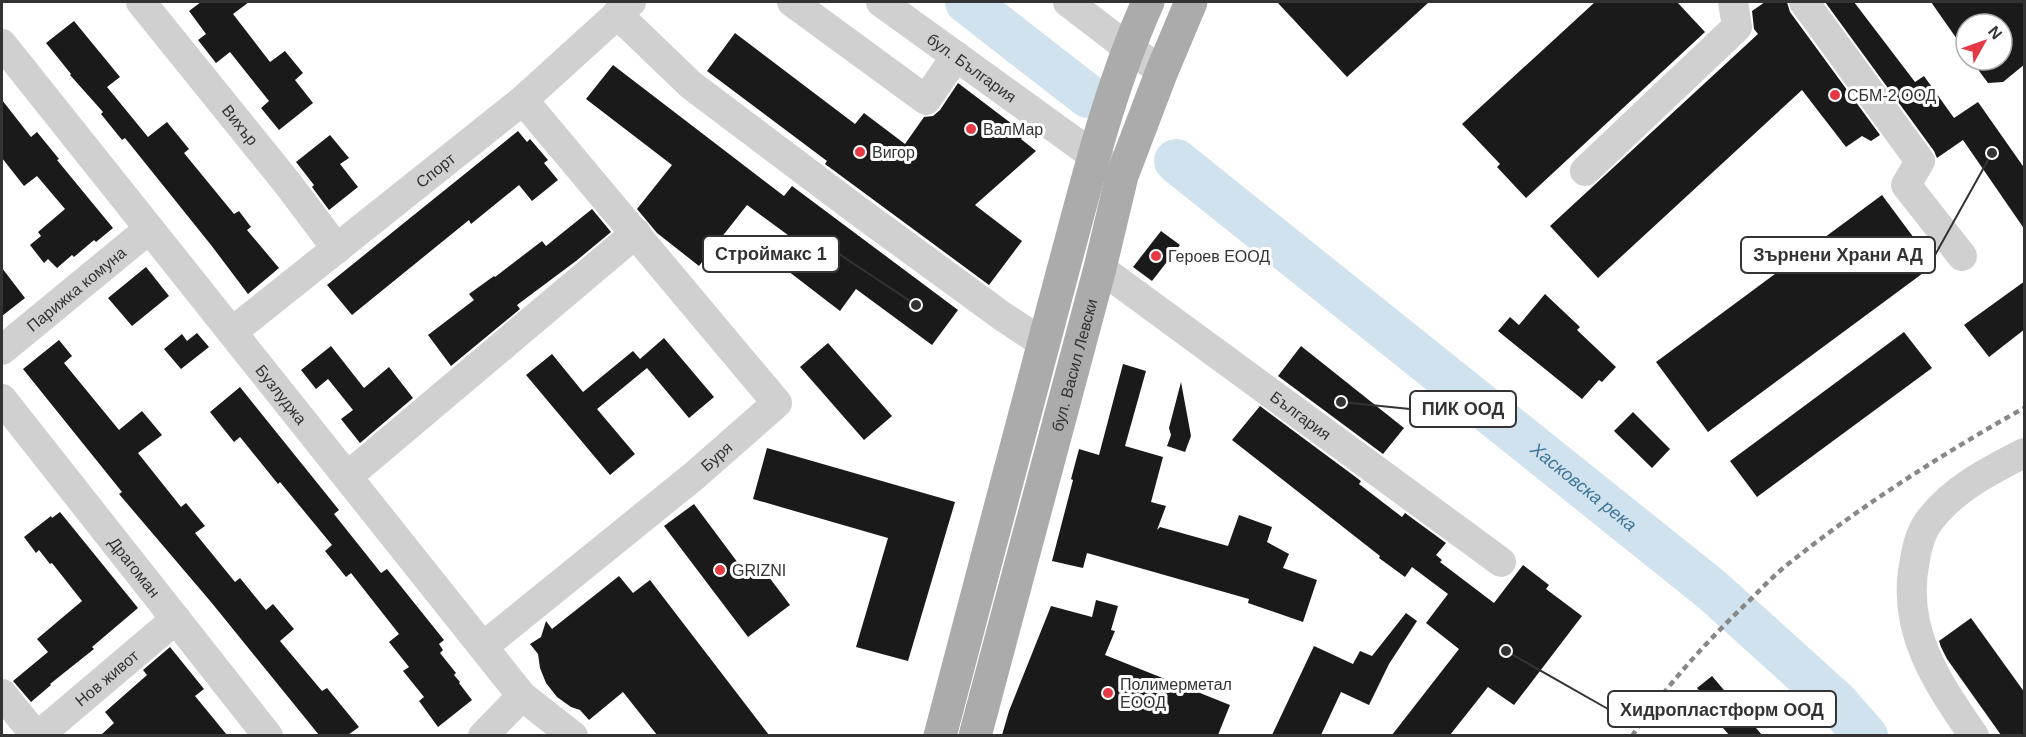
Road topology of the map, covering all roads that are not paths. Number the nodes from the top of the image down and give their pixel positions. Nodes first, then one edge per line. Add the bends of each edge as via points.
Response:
1 (141, 2) edge
2 (792, 2) edge
3 (881, 2) edge
4 (1068, 2) edge
5 (1148, 2) edge
6 (1191, 2) edge
7 (1733, 2) edge
8 (1804, 2) edge
9 (624, 8) edge
10 (2, 44) edge
11 (1128, 48) junction
12 (956, 56) junction
13 (1161, 71) junction
14 (523, 100) junction
15 (1094, 156) junction
16 (1585, 171) dead end
17 (1122, 176) junction
18 (150, 229) junction
19 (636, 233) junction
20 (337, 249) junction
21 (1962, 256) dead end
22 (1100, 268) junction
23 (232, 332) junction
24 (1043, 343) junction
25 (2, 350) edge
26 (2, 399) edge
27 (2025, 453) edge
28 (348, 476) junction
29 (1501, 562) dead end
30 (176, 619) junction
31 (484, 646) junction
32 (2, 694) edge
33 (522, 696) junction
34 (37, 735) edge
35 (268, 735) edge
36 (483, 735) edge
37 (573, 735) edge
38 (940, 735) edge
39 (975, 735) edge
40 (1974, 735) edge

1 - 20 street, Вихър
2 - 12 street via 926,100
3 - 12 street, бул. България
4 - 11 street
5 - 11 main road
6 - 13 main road, бул. Васил Левски
7 - 16 street via 1737,27
8 - 21 street via 1920,161 1906,185
9 - 14 street, Спорт
9 - 24 street via 691,85
10 - 18 street, Бузлуджа
11 - 13 street
11 - 15 main road
12 - 15 street, бул. България
13 - 17 main road, бул. Васил Левски
14 - 19 street, Буря
14 - 20 street, Спорт
15 - 17 street, бул. България
15 - 24 main road
17 - 22 main road, бул. Васил Левски
18 - 23 street, Бузлуджа
18 - 25 street, Парижка комуна
19 - 28 street
19 - 31 street, Буря via 777,403 694,476
20 - 23 street, Спорт
22 - 29 street, България
22 - 39 main road, бул. Васил Левски
23 - 28 street, Бузлуджа
24 - 38 main road
26 - 30 street, Драгоман
27 - 40 street via 1975,480 1937,511 1918,542 1911,575 1920,645 1942,689
28 - 31 street, Бузлуджа
30 - 34 street, Нов живот
30 - 35 street, Драгоман
31 - 33 street, Бузлуджа
32 - 34 street
33 - 36 street
33 - 37 street, Бузлуджа

